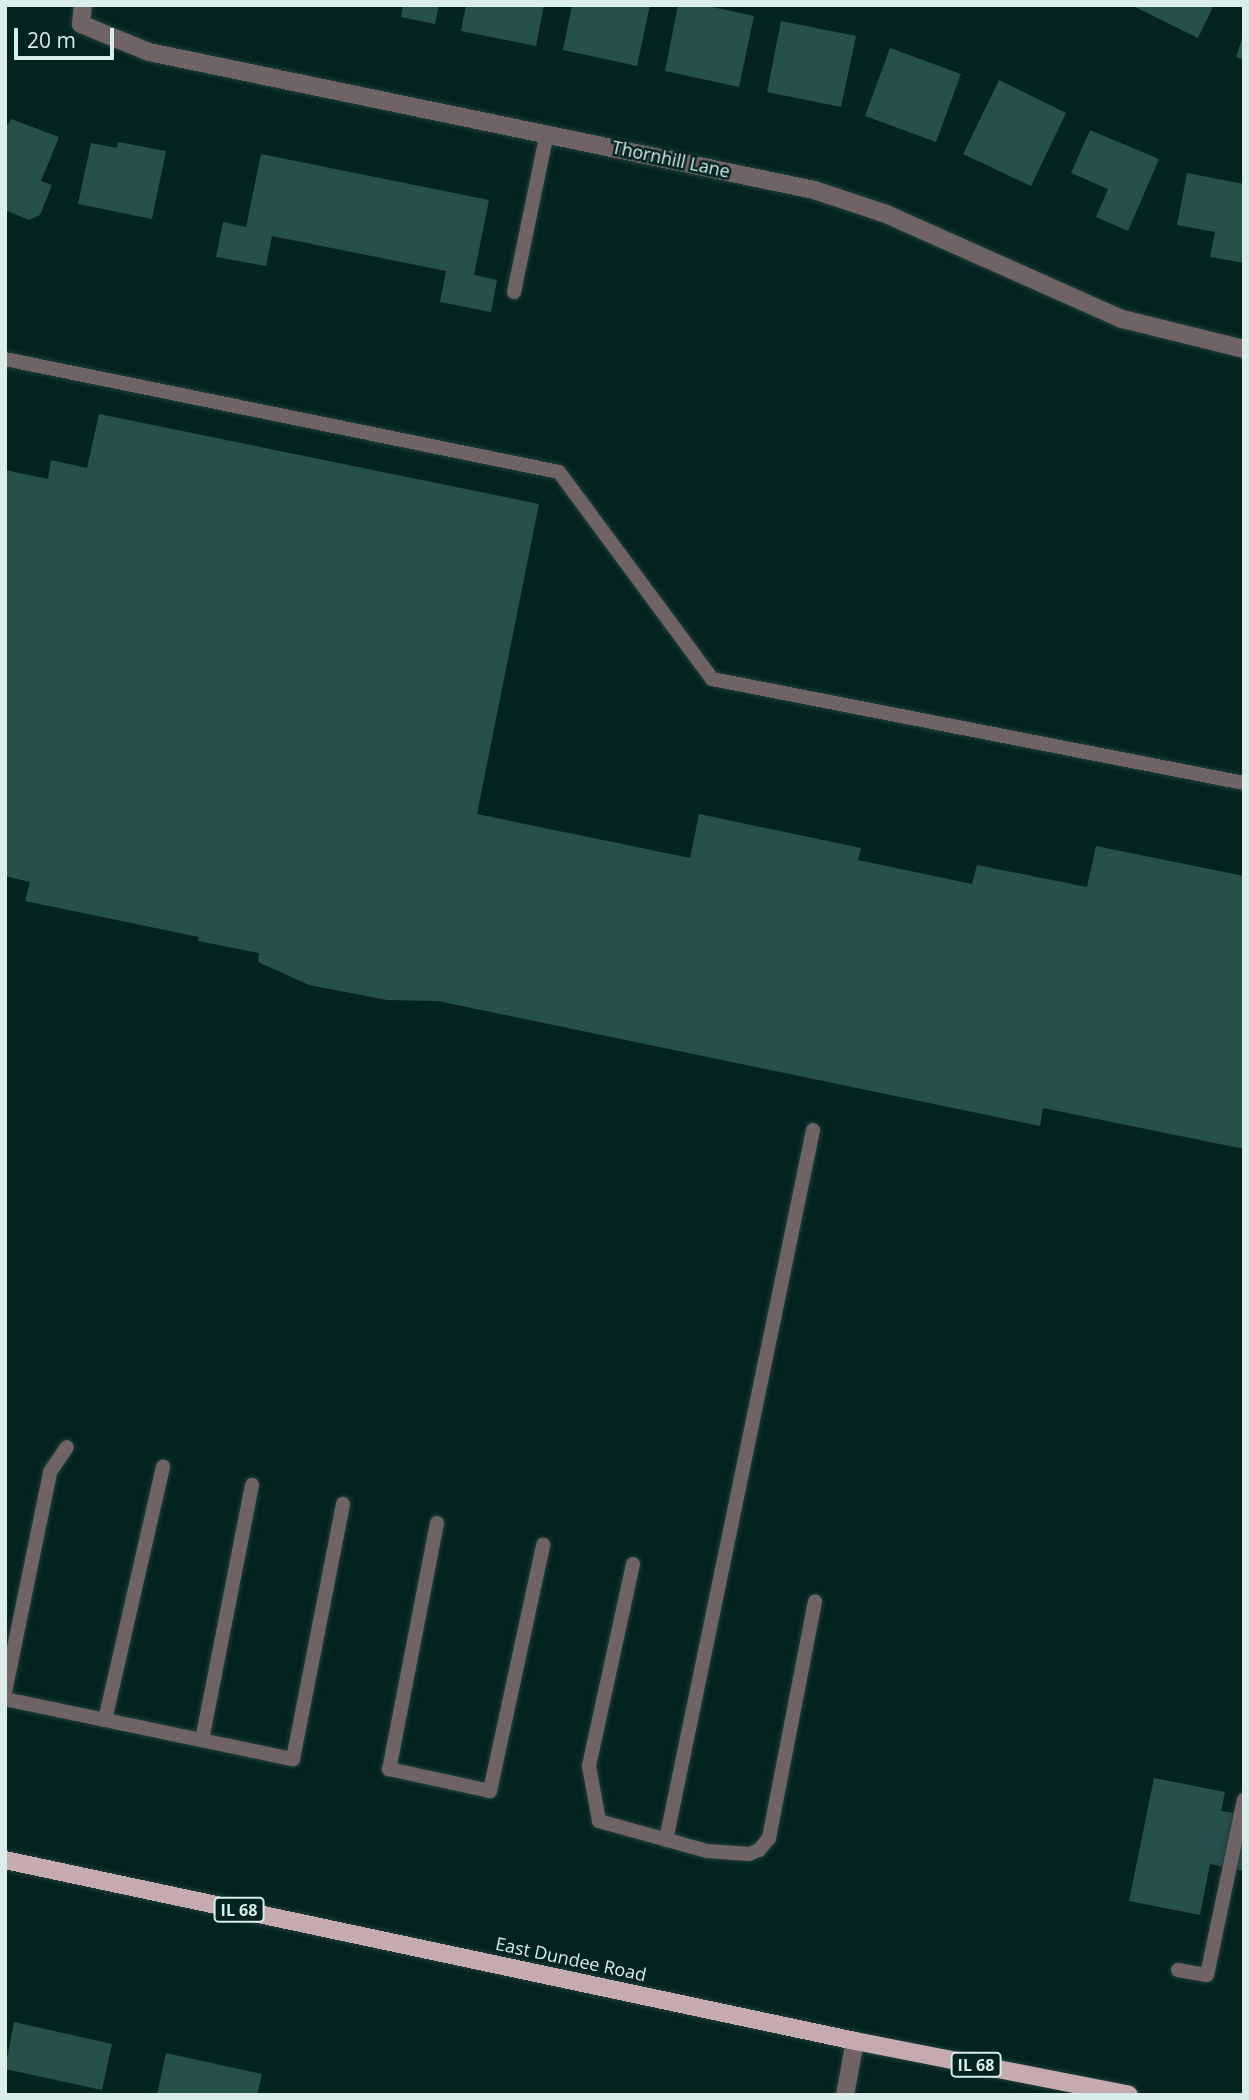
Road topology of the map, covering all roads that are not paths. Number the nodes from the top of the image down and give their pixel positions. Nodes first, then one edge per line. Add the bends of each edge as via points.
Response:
1 (83, 5) edge
2 (547, 133) junction
3 (514, 292) dead end
4 (1244, 349) edge
5 (5, 359) edge
6 (1244, 783) edge
7 (813, 1130) dead end
8 (67, 1447) dead end
9 (163, 1467) dead end
10 (253, 1485) dead end
11 (342, 1504) dead end
12 (437, 1523) dead end
13 (543, 1545) dead end
14 (633, 1564) dead end
15 (814, 1601) dead end
16 (5, 1692) edge
17 (5, 1699) edge
18 (105, 1720) junction
19 (202, 1740) junction
20 (1244, 1800) edge
21 (666, 1840) junction
22 (5, 1860) edge
23 (1178, 1970) dead end
24 (855, 2041) junction
25 (845, 2095) edge
26 (1129, 2095) edge

1 - 2 street, Thornhill Lane via 81,24 149,52
2 - 3 lane
2 - 4 street, Thornhill Lane via 814,190 886,214 1122,319
5 - 6 lane via 559,472 712,679
7 - 21 lane
8 - 16 lane via 50,1472
9 - 18 lane
10 - 19 lane
11 - 19 lane via 293,1759
12 - 13 lane via 389,1769 491,1790
14 - 21 lane via 589,1766 599,1821
15 - 21 lane via 769,1839 749,1854 707,1851
17 - 18 lane
18 - 19 lane
20 - 23 lane via 1207,1975
22 - 24 main road, East Dundee Road / IL 68
24 - 25 street
24 - 26 main road, East Dundee Road / IL 68

